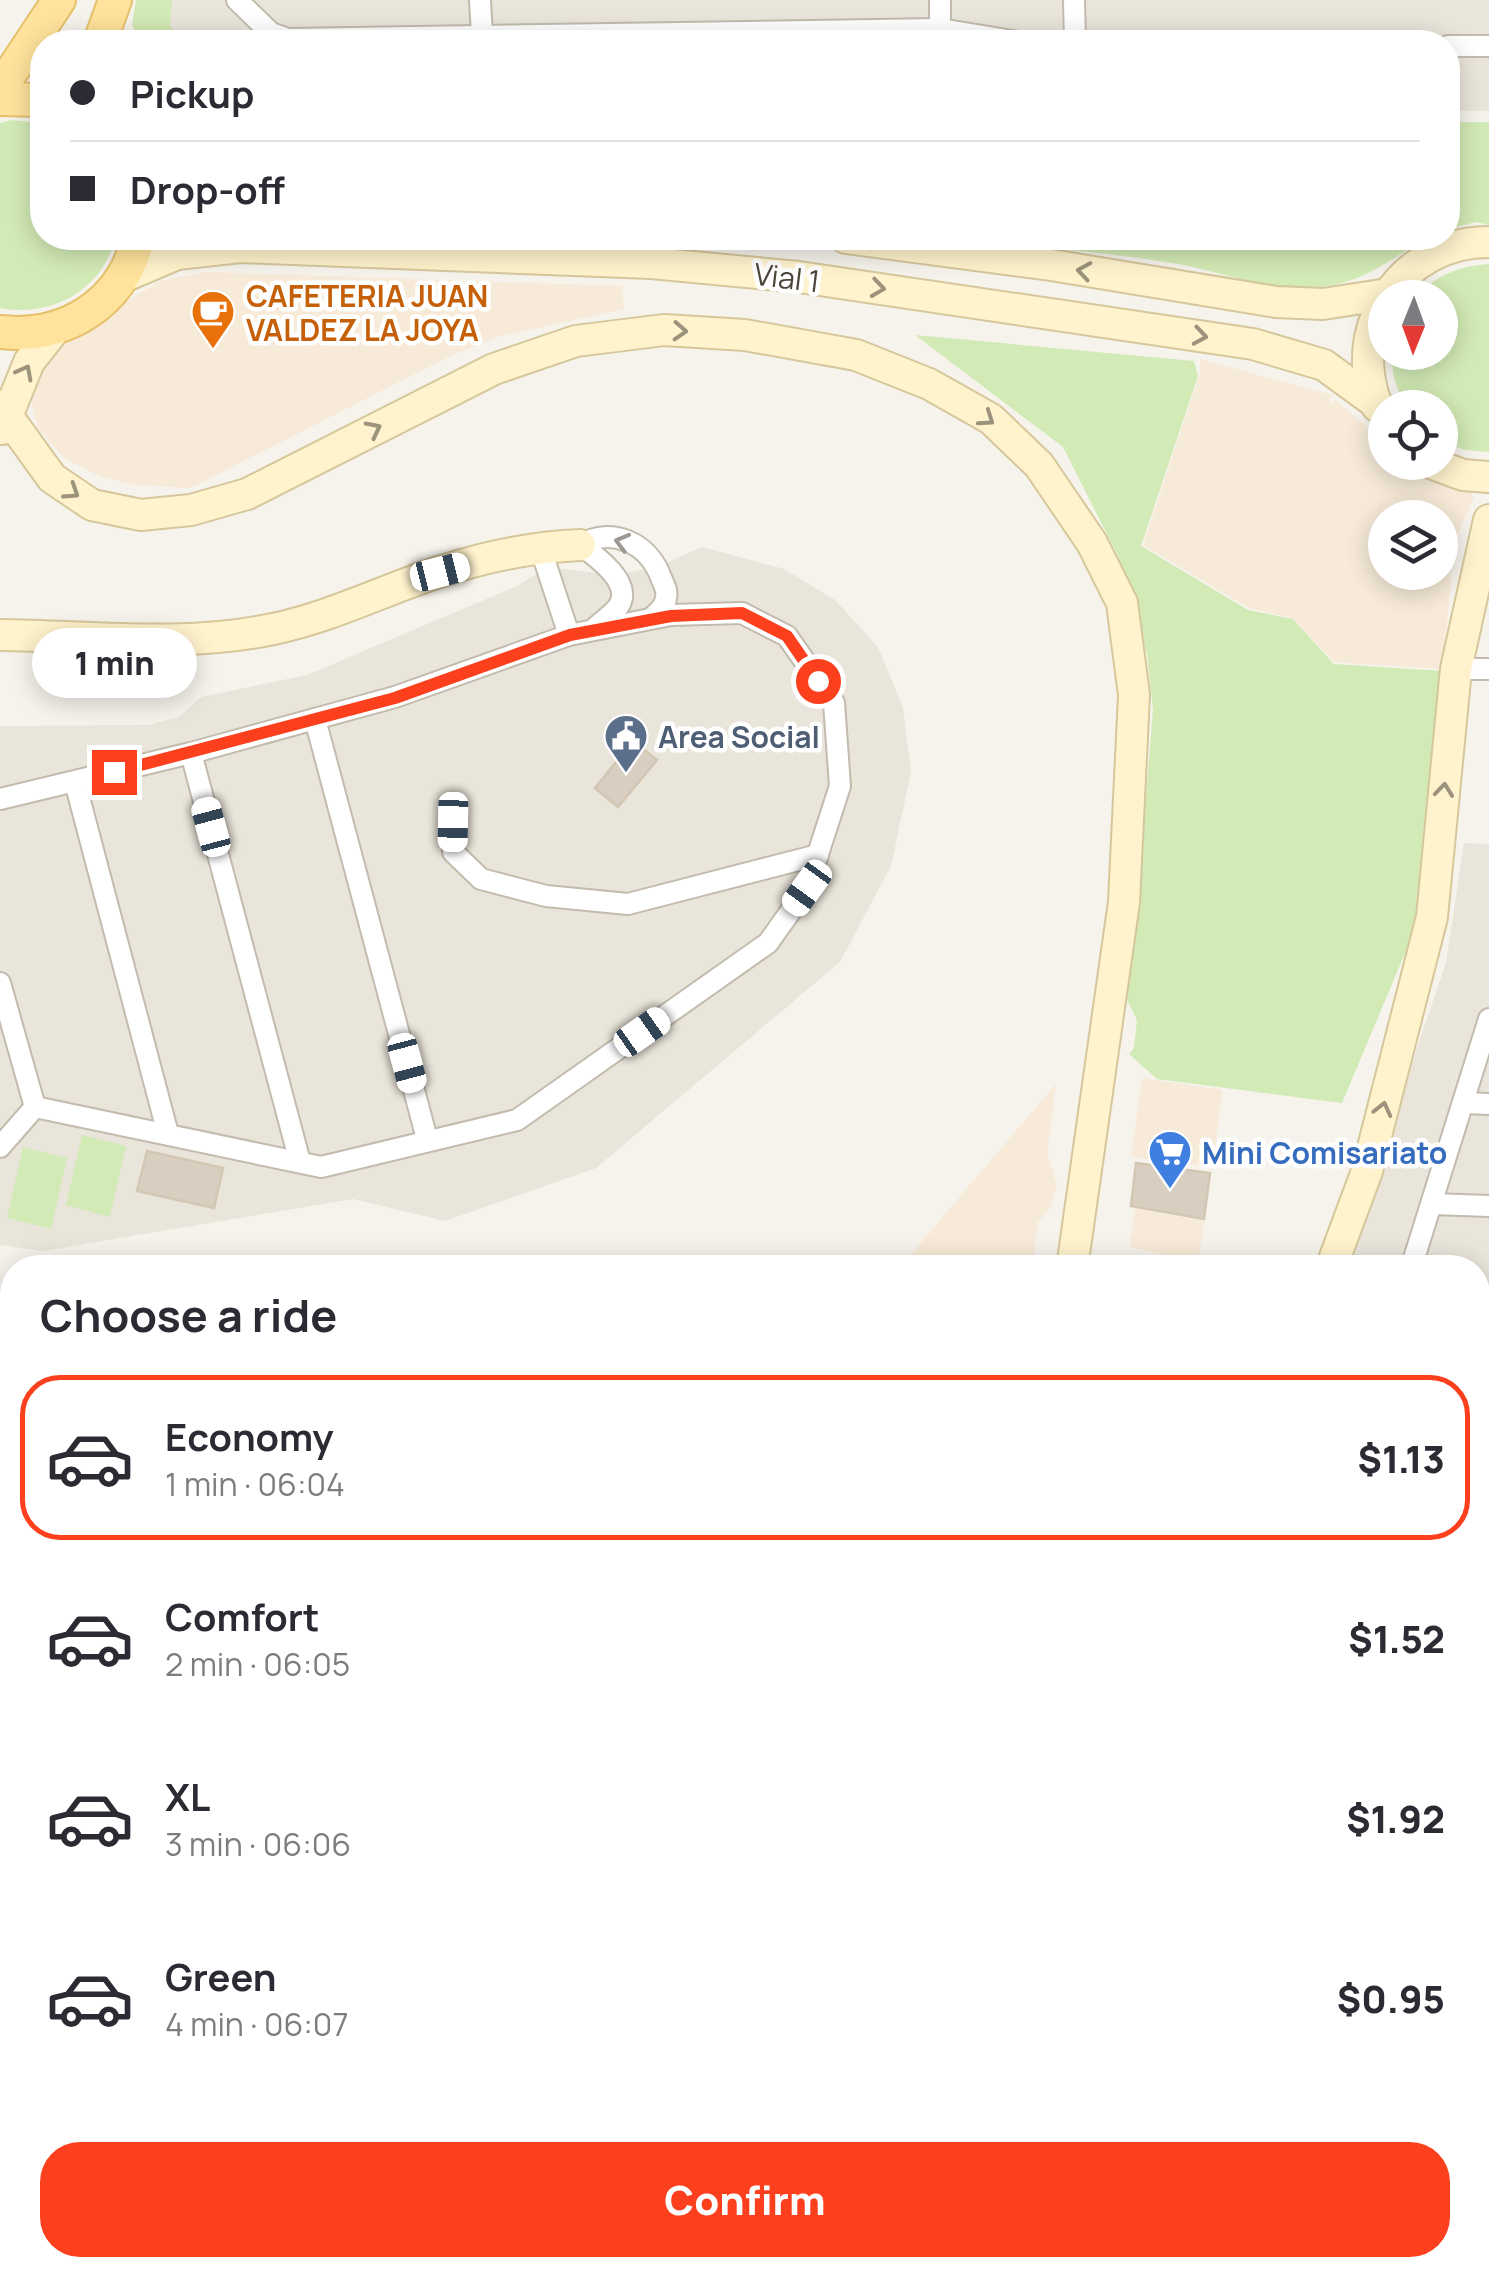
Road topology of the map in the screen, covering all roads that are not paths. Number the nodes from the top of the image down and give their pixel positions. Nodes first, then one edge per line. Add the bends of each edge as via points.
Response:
1 (59, 0) edge
2 (116, 0) edge
3 (237, 0) edge
4 (480, 0) edge
5 (940, 0) edge
6 (1074, 0) edge
7 (940, 29) junction
8 (39, 30) edge
9 (105, 30) edge
10 (120, 30) edge
11 (267, 30) edge
12 (482, 30) edge
13 (875, 30) edge
14 (946, 30) edge
15 (1075, 30) edge
16 (30, 44) edge
17 (1460, 46) edge
18 (1489, 46) edge
19 (0, 89) edge
20 (0, 100) edge
21 (30, 100) edge
22 (1489, 242) edge
23 (1460, 245) edge
24 (133, 250) edge
25 (213, 250) edge
26 (322, 250) edge
27 (937, 250) edge
28 (1444, 250) edge
29 (123, 277) junction
30 (1400, 280) edge
31 (1368, 299) edge
32 (55, 329) junction
33 (0, 332) edge
34 (1368, 402) edge
35 (2, 419) edge
36 (1458, 473) edge
37 (1489, 478) edge
38 (1489, 520) edge
39 (580, 545) junction
40 (540, 547) junction
41 (652, 618) junction
42 (592, 630) junction
43 (0, 635) edge
44 (570, 635) junction
45 (1456, 668) junction
46 (1489, 669) edge
47 (315, 719) junction
48 (192, 752) junction
49 (76, 782) junction
50 (0, 799) edge
51 (453, 822) dead end
52 (818, 855) junction
53 (0, 982) edge
54 (1489, 1019) edge
55 (1464, 1103) junction
56 (1489, 1104) edge
57 (34, 1107) junction
58 (168, 1134) junction
59 (427, 1139) junction
60 (0, 1147) edge
61 (300, 1162) junction
62 (1432, 1204) junction
63 (1489, 1206) edge
64 (1074, 1255) edge
65 (1336, 1255) edge
66 (1415, 1255) edge

1 - 8 main road
2 - 9 main road
2 - 10 main road
3 - 11 street
4 - 12 street
5 - 7 street
6 - 15 street
7 - 13 street
7 - 14 street
16 - 19 main road
17 - 18 street
20 - 21 main road
22 - 23 street
24 - 29 main road
29 -> 25 street, Vial 1 via 177,254
26 -> 34 street, Vial 1 via 651,262 1253,344 1324,365
31 -> 27 street, Vial 1 via 1276,302
28 - 30 street
29 - 32 main road via 94,309
32 - 33 main road
35 -> 32 street
35 -> 64 street via 52,478 92,505 141,515 247,494 494,369 576,341 628,334 745,335 856,355 929,384 991,419 1040,464 1092,543 1122,604 1134,695 1124,902
36 - 37 street
38 - 45 street
39 - 40 street
41 -> 39 street via 668,593 642,548 622,537
39 - 42 street via 606,564 622,595
40 - 43 street via 259,631 194,641
40 - 44 street
41 - 42 street
41 - 52 street via 742,613 787,636 834,703 840,786
42 - 44 street
44 - 47 street via 395,698
45 - 46 street
65 -> 45 street via 1367,1170 1432,917
47 - 48 street
47 - 59 street
48 - 49 street
48 - 61 street
49 - 50 street
49 - 58 street
51 - 52 street via 453,852 480,879 546,896 628,904
52 - 59 street via 807,888 768,943 517,1120
53 - 57 street
54 - 55 street
55 - 56 street
55 - 62 street
57 - 58 street
57 - 60 street
58 - 61 street
59 - 61 street via 321,1166
62 - 63 street
62 - 66 street

